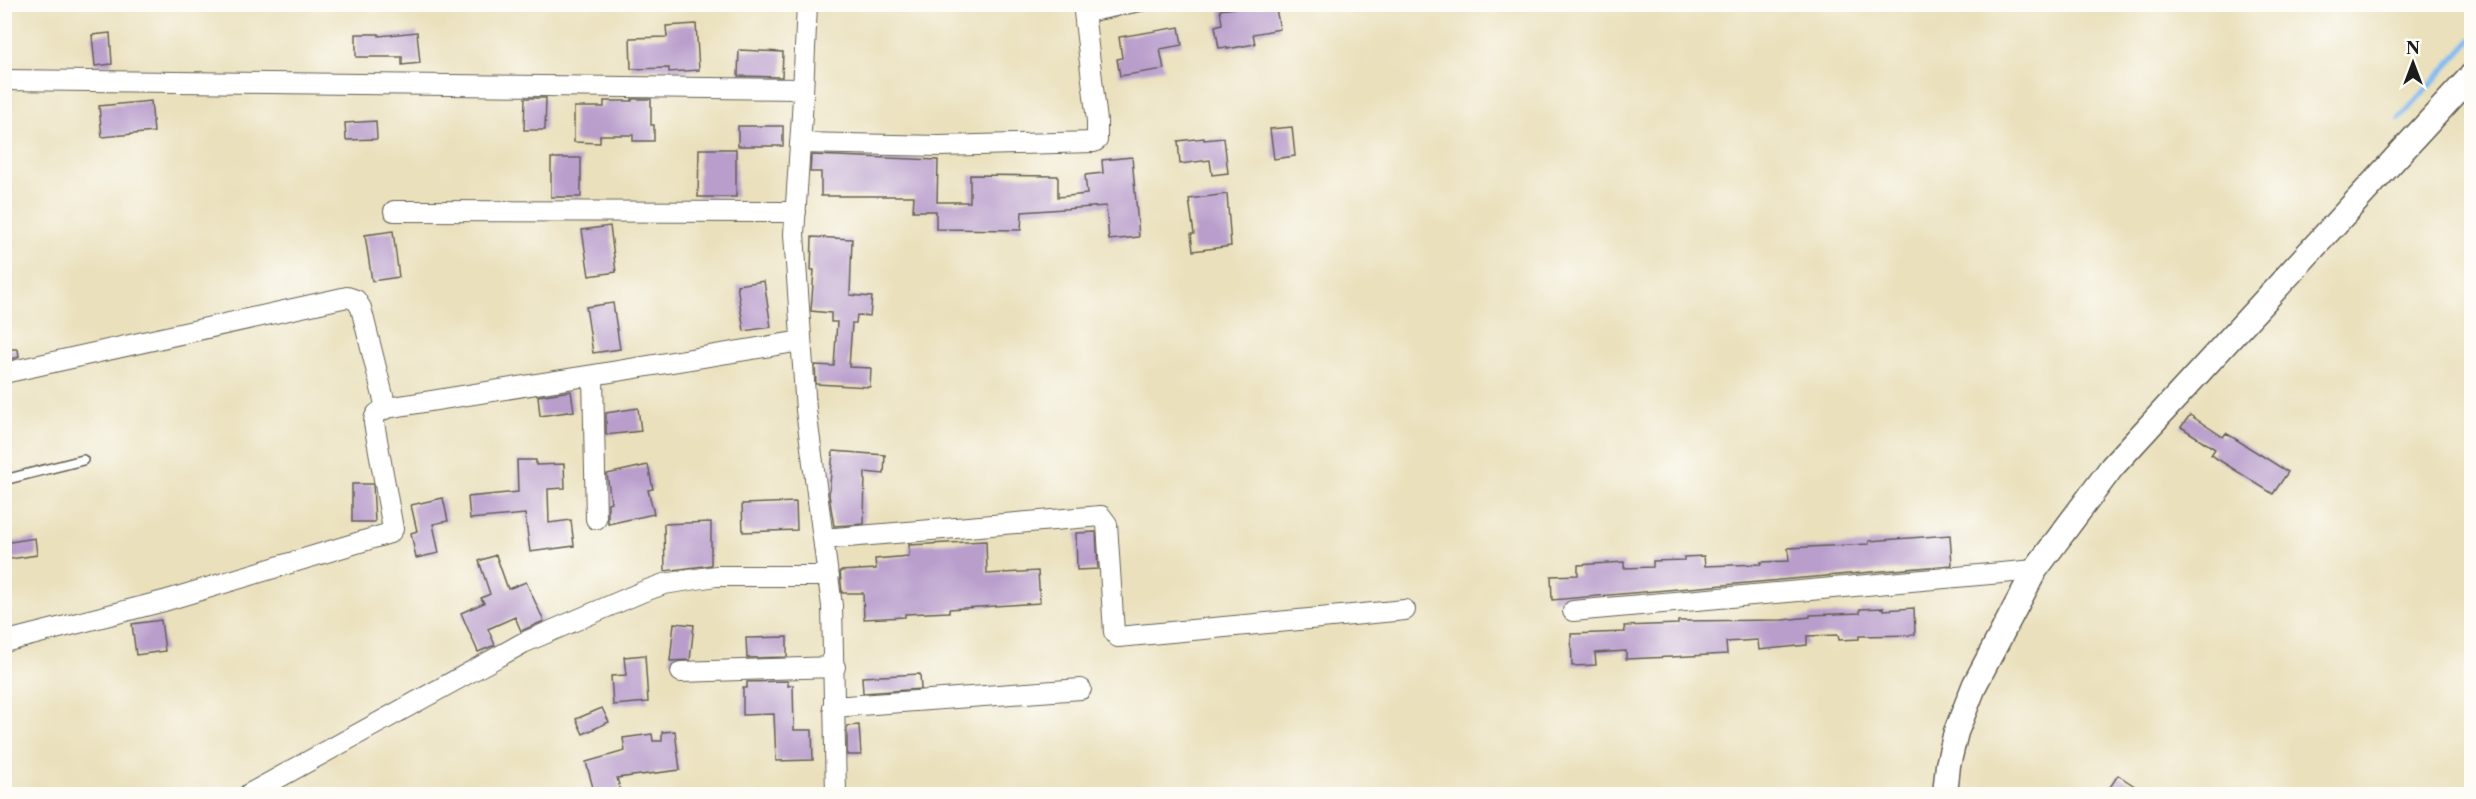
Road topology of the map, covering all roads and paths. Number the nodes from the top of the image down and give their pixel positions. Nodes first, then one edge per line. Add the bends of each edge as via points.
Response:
1 (807, 4) edge
2 (1151, 4) edge
3 (1084, 11) edge
4 (2472, 75) edge
5 (4, 80) edge
6 (803, 88) junction
7 (800, 143) junction
8 (394, 211) dead end
9 (796, 212) junction
10 (801, 341) junction
11 (4, 373) edge
12 (593, 375) junction
13 (386, 408) junction
14 (83, 460) dead end
15 (4, 480) edge
16 (596, 519) dead end
17 (823, 539) junction
18 (2035, 570) junction
19 (829, 576) junction
20 (1405, 610) dead end
21 (1573, 611) dead end
22 (4, 642) edge
23 (835, 667) junction
24 (681, 672) dead end
25 (1081, 689) dead end
26 (833, 707) junction
27 (249, 795) edge
28 (836, 795) edge
29 (1946, 795) edge

1 - 6 street
2 - 3 lane
3 - 7 street via 1097,121 1094,142 940,146
4 - 18 street via 2112,467
5 - 6 street
6 - 7 street
7 - 9 street
8 - 9 street
9 - 10 street
10 - 12 street
10 - 17 street
11 - 13 street via 347,297 356,300 361,308
12 - 13 street
12 - 16 street
13 - 22 street via 375,415 374,423 392,532 164,601
14 - 15 lane
17 - 19 street
17 - 20 street via 1101,516 1107,524 1114,632 1118,637
18 - 21 street
18 - 29 street via 1975,684 1956,732
19 - 23 street
19 - 27 street via 716,576 642,592 523,643
23 - 24 street
23 - 26 street
25 - 26 street
26 - 28 street

